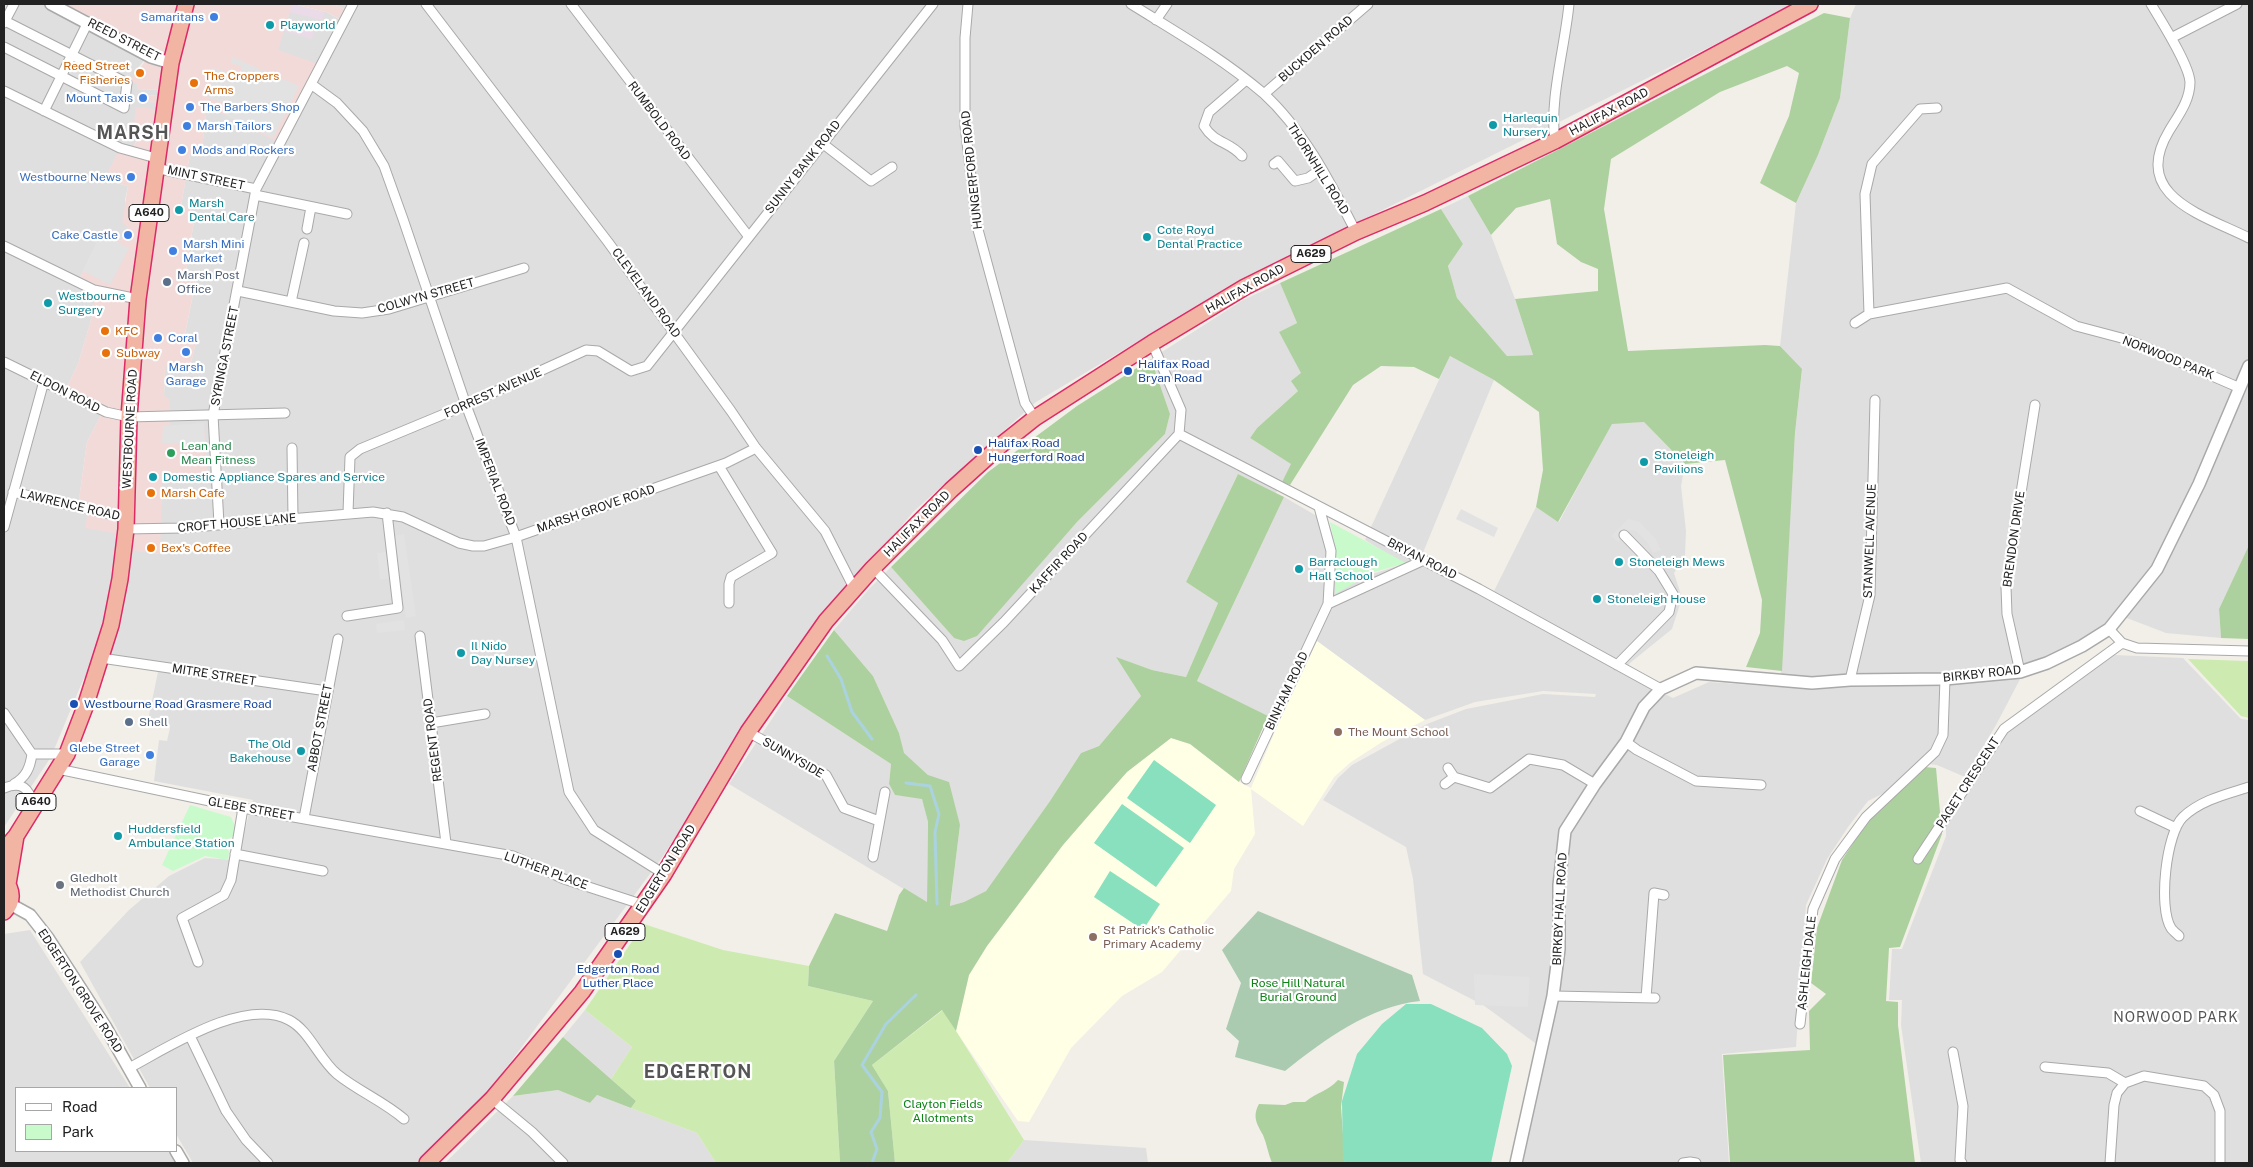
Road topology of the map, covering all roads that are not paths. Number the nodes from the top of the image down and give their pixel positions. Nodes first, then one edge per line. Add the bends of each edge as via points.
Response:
1 (14, 4) edge
2 (51, 4) edge
3 (186, 4) edge
4 (353, 4) edge
5 (426, 4) edge
6 (571, 4) edge
7 (933, 4) edge
8 (968, 4) edge
9 (1130, 4) edge
10 (1167, 4) edge
11 (1368, 4) edge
12 (1568, 4) edge
13 (1810, 4) edge
14 (2151, 4) edge
15 (2237, 4) edge
16 (1156, 20) junction
17 (4, 22) edge
18 (88, 22) junction
19 (2171, 38) junction
20 (4, 48) edge
21 (72, 55) junction
22 (171, 63) junction
23 (61, 77) junction
24 (1246, 80) junction
25 (311, 84) junction
26 (4, 91) edge
27 (1264, 94) junction
28 (1937, 108) dead end
29 (44, 111) junction
30 (1555, 141) junction
31 (822, 143) junction
32 (1242, 156) dead end
33 (156, 163) junction
34 (1274, 164) dead end
35 (892, 167) dead end
36 (1321, 168) junction
37 (256, 192) junction
38 (311, 207) junction
39 (347, 214) dead end
40 (307, 228) dead end
41 (1356, 232) junction
42 (748, 238) junction
43 (2249, 238) edge
44 (304, 243) dead end
45 (4, 246) edge
46 (524, 268) dead end
47 (238, 291) junction
48 (429, 296) junction
49 (138, 299) junction
50 (291, 302) junction
51 (1869, 314) junction
52 (1855, 323) dead end
53 (675, 332) junction
54 (1152, 342) junction
55 (4, 362) edge
56 (2249, 366) edge
57 (44, 381) junction
58 (2240, 388) junction
59 (1875, 400) dead end
60 (466, 405) junction
61 (2035, 405) dead end
62 (285, 413) dead end
63 (213, 415) junction
64 (129, 417) junction
65 (1035, 418) junction
66 (1179, 434) junction
67 (292, 448) dead end
68 (756, 448) junction
69 (719, 466) junction
70 (10, 494) edge
71 (1319, 507) junction
72 (348, 513) junction
73 (387, 513) junction
74 (293, 518) junction
75 (126, 523) junction
76 (218, 524) junction
77 (4, 527) edge
78 (1624, 535) dead end
79 (516, 537) junction
80 (1424, 560) junction
81 (873, 568) junction
82 (854, 588) junction
83 (729, 603) dead end
84 (1328, 604) junction
85 (347, 616) dead end
86 (2110, 629) junction
87 (420, 636) dead end
88 (338, 639) dead end
89 (2122, 643) junction
90 (2249, 651) edge
91 (102, 658) junction
92 (1617, 665) junction
93 (2020, 672) junction
94 (1696, 673) joint
95 (790, 674) joint
96 (1945, 679) junction
97 (1850, 680) junction
98 (1661, 689) junction
99 (327, 691) junction
100 (4, 713) edge
101 (484, 714) dead end
102 (431, 723) junction
103 (748, 732) junction
104 (1626, 742) junction
105 (32, 754) junction
106 (67, 754) junction
107 (1448, 768) dead end
108 (58, 769) junction
109 (1454, 777) junction
110 (1246, 779) dead end
111 (14, 784) junction
112 (1445, 784) dead end
113 (1595, 784) junction
114 (1761, 785) dead end
115 (2249, 787) edge
116 (4, 788) edge
117 (885, 792) dead end
118 (34, 806) junction
119 (243, 808) junction
120 (2140, 811) dead end
121 (304, 818) junction
122 (878, 821) junction
123 (2176, 828) junction
124 (16, 836) junction
125 (446, 843) junction
126 (4, 850) edge
127 (235, 854) junction
128 (874, 857) dead end
129 (1918, 859) dead end
130 (323, 871) dead end
131 (664, 874) junction
132 (6, 882) edge
133 (1644, 892) dead end
134 (1654, 893) junction
135 (1664, 894) dead end
136 (644, 905) junction
137 (7, 908) edge
138 (2180, 936) dead end
139 (198, 962) dead end
140 (1553, 996) junction
141 (1800, 1024) dead end
142 (190, 1036) junction
143 (1953, 1052) dead end
144 (2045, 1066) dead end
145 (129, 1068) junction
146 (2125, 1083) junction
147 (139, 1087) edge
148 (492, 1099) junction
149 (404, 1119) dead end
150 (177, 1152) edge
151 (183, 1163) edge
152 (268, 1163) edge
153 (427, 1163) edge
154 (563, 1163) edge
155 (1516, 1163) edge
156 (1683, 1163) edge
157 (1696, 1163) edge
158 (1962, 1163) edge
159 (2110, 1163) edge
160 (2220, 1163) edge

1 - 17 street
2 - 18 street, REED STREET
3 - 22 highway, WESTBOURNE ROAD / A640
4 - 25 street, SYRINGA STREET
5 - 53 street, CLEVELAND ROAD
6 - 42 street, RUMBOLD ROAD
7 - 31 street, SUNNY BANK ROAD
8 - 65 street, HUNGERFORD ROAD via 964,38 965,126 977,226 1025,404
9 - 16 street, THORNHILL ROAD
10 - 16 street
11 - 27 street, BUCKDEN ROAD
12 - 30 street via 1566,37 1552,119
13 - 30 highway, HALIFAX ROAD / A629
14 - 19 street
15 - 19 street
16 - 24 street, THORNHILL ROAD via 1212,53
17 - 21 street
18 - 21 street
18 - 22 street, REED STREET via 151,57
19 - 43 street via 2188,73 2189,92 2158,153 2160,180 2167,193 2181,204
20 - 23 street
21 - 23 street
21 - 23 street via 127,83 124,108
22 - 33 highway, WESTBOURNE ROAD / A640
23 - 29 street
24 - 27 street, THORNHILL ROAD
24 - 32 street via 1209,112 1204,126 1210,136 1234,147
25 - 37 street, SYRINGA STREET
25 - 48 street, IMPERIAL ROAD via 337,103 363,131 384,166
26 - 29 street, MINT STREET
27 - 36 street, THORNHILL ROAD via 1296,129
28 - 51 street via 1920,109 1872,164 1865,194
29 - 33 street, MINT STREET
30 - 41 highway, HALIFAX ROAD / A629
31 - 35 street via 871,181
31 - 42 street, SUNNY BANK ROAD
33 - 37 street, MINT STREET
33 - 49 highway, WESTBOURNE ROAD / A640
34 - 36 street via 1278,161 1295,181 1308,178
36 - 41 street, THORNHILL ROAD
37 - 38 street, MINT STREET
37 - 47 street, SYRINGA STREET
38 - 39 street, MINT STREET
38 - 40 street
41 - 54 highway, HALIFAX ROAD / A629 via 1245,287
42 - 53 street, SUNNY BANK ROAD
44 - 50 street
45 - 49 street via 94,290
46 - 48 street, COLWYN STREET
47 - 50 street, COLWYN STREET
47 - 63 street, SYRINGA STREET
48 - 50 street, COLWYN STREET via 388,309 362,313
48 - 60 street, IMPERIAL ROAD
49 - 64 highway, WESTBOURNE ROAD / A640
51 - 52 street, NORWOOD PARK
51 - 58 street, NORWOOD PARK via 2007,288 2076,326 2129,340
53 - 60 street, FORREST AVENUE via 648,366 631,371 598,350 586,350
53 - 68 street, CLEVELAND ROAD
54 - 65 highway, HALIFAX ROAD / A629
54 - 66 street via 1181,410
55 - 57 street, ELDON ROAD
56 - 58 street, BIRKBY ROAD
57 - 64 street, ELDON ROAD via 106,412
57 - 70 street
58 - 86 street, BIRKBY ROAD via 2199,484 2157,569
59 - 97 street, STANWELL AVENUE via 1870,595
60 - 72 street, FORREST AVENUE via 354,452 349,466
60 - 79 street, IMPERIAL ROAD
61 - 93 street, BRENDON DRIVE via 2006,588 2007,614
62 - 63 street, ELDON ROAD
63 - 64 street, ELDON ROAD
63 - 76 street, SYRINGA STREET
64 - 75 highway, WESTBOURNE ROAD / A640
65 - 81 highway, HALIFAX ROAD / A629 via 951,490
66 - 71 street, BRYAN ROAD
66 - 81 street, KAFFIR ROAD via 959,666 942,640
67 - 74 street
68 - 69 street, MARSH GROVE ROAD
68 - 82 street, CLEVELAND ROAD via 826,531
69 - 79 street, MARSH GROVE ROAD
69 - 83 street via 772,553 731,577
70 - 75 street, LAWRENCE ROAD
70 - 77 street
71 - 80 street, BRYAN ROAD
71 - 84 street, BINHAM ROAD via 1331,552
72 - 73 street, MARSH GROVE ROAD
72 - 74 street, CROFT HOUSE LANE
73 - 79 street, MARSH GROVE ROAD via 473,546
73 - 85 street via 398,608
74 - 76 street, CROFT HOUSE LANE
75 - 76 street, CROFT HOUSE LANE via 182,528
75 - 91 highway, WESTBOURNE ROAD / A640 via 120,579
78 - 92 street via 1659,571 1673,594 1669,612
79 - 131 street, IMPERIAL ROAD via 569,792 594,830
80 - 84 street
80 - 92 street, BRYAN ROAD
81 - 82 highway, HALIFAX ROAD / A629
82 - 95 highway, HALIFAX ROAD / A629 via 826,621
84 - 110 street, BINHAM ROAD
86 - 89 street
86 - 93 street, BIRKBY ROAD via 2047,663
87 - 102 street, REGENT ROAD
88 - 99 street, ABBOT STREET
89 - 90 street via 2150,649
89 - 129 street, PAGET CRESCENT via 2004,729
91 - 99 street, MITRE STREET
91 - 106 highway, WESTBOURNE ROAD / A640
92 - 98 street, BRYAN ROAD
93 - 96 street, BIRKBY ROAD
94 - 97 street, BIRKBY ROAD via 1812,683
94 - 98 street, BIRKBY HALL ROAD
95 - 103 highway, EDGERTON ROAD / A629
96 - 97 street, BIRKBY ROAD
96 - 141 street, ASHLEIGH DALE via 1943,735 1935,752 1866,817 1835,859 1813,909
98 - 104 street, BIRKBY HALL ROAD via 1644,707
99 - 121 street, ABBOT STREET
100 - 105 street
101 - 102 street
102 - 125 street, REGENT ROAD
103 - 122 street, SUNNYSIDE via 826,775 844,808
103 - 131 highway, EDGERTON ROAD / A629
104 - 113 street, BIRKBY HALL ROAD
104 - 114 street via 1696,781
105 - 106 street
105 - 111 street via 30,767 23,779
106 - 108 highway, WESTBOURNE ROAD / A640
107 - 109 street
108 - 118 highway, WESTBOURNE ROAD / A640
108 - 119 street, GLEBE STREET
109 - 112 street
109 - 113 street via 1490,788 1529,759 1563,765
111 - 116 street
111 - 118 street via 24,787
113 - 140 street, BIRKBY HALL ROAD via 1565,832 1559,885 1559,949
115 - 123 street via 2208,801 2182,817
117 - 122 street
118 - 124 highway, WESTBOURNE ROAD / A640
119 - 121 street, GLEBE STREET
119 - 127 street
120 - 123 street
121 - 125 street, GLEBE STREET
122 - 128 street
123 - 138 street via 2166,869 2165,895 2171,927
124 - 126 highway, WESTBOURNE ROAD / A640
124 - 132 highway, WESTBOURNE ROAD / A640
125 - 136 street, LUTHER PLACE via 513,856 564,878
127 - 130 street
127 - 139 street via 231,880 224,895 182,918
131 - 136 highway, EDGERTON ROAD / A629
132 - 137 highway, A640 via 12,897
133 - 134 street
134 - 135 street
134 - 140 street via 1650,998
136 - 148 highway, EDGERTON ROAD / A629 via 582,992
137 - 145 street, EDGERTON GROVE ROAD via 30,915 48,938
140 - 155 street, BIRKBY HALL ROAD
142 - 145 street
142 - 149 street via 228,1020 248,1016 268,1015 289,1020 305,1033 337,1075
142 - 152 street via 226,1111 246,1140
143 - 158 street via 1963,1106
144 - 146 street via 2108,1073
145 - 147 street, EDGERTON GROVE ROAD
146 - 159 street via 2117,1093 2114,1105
146 - 160 street via 2144,1076 2204,1086 2214,1095 2220,1111
148 - 153 highway, EDGERTON ROAD / A629
148 - 154 street
150 - 151 street
156 - 157 street

